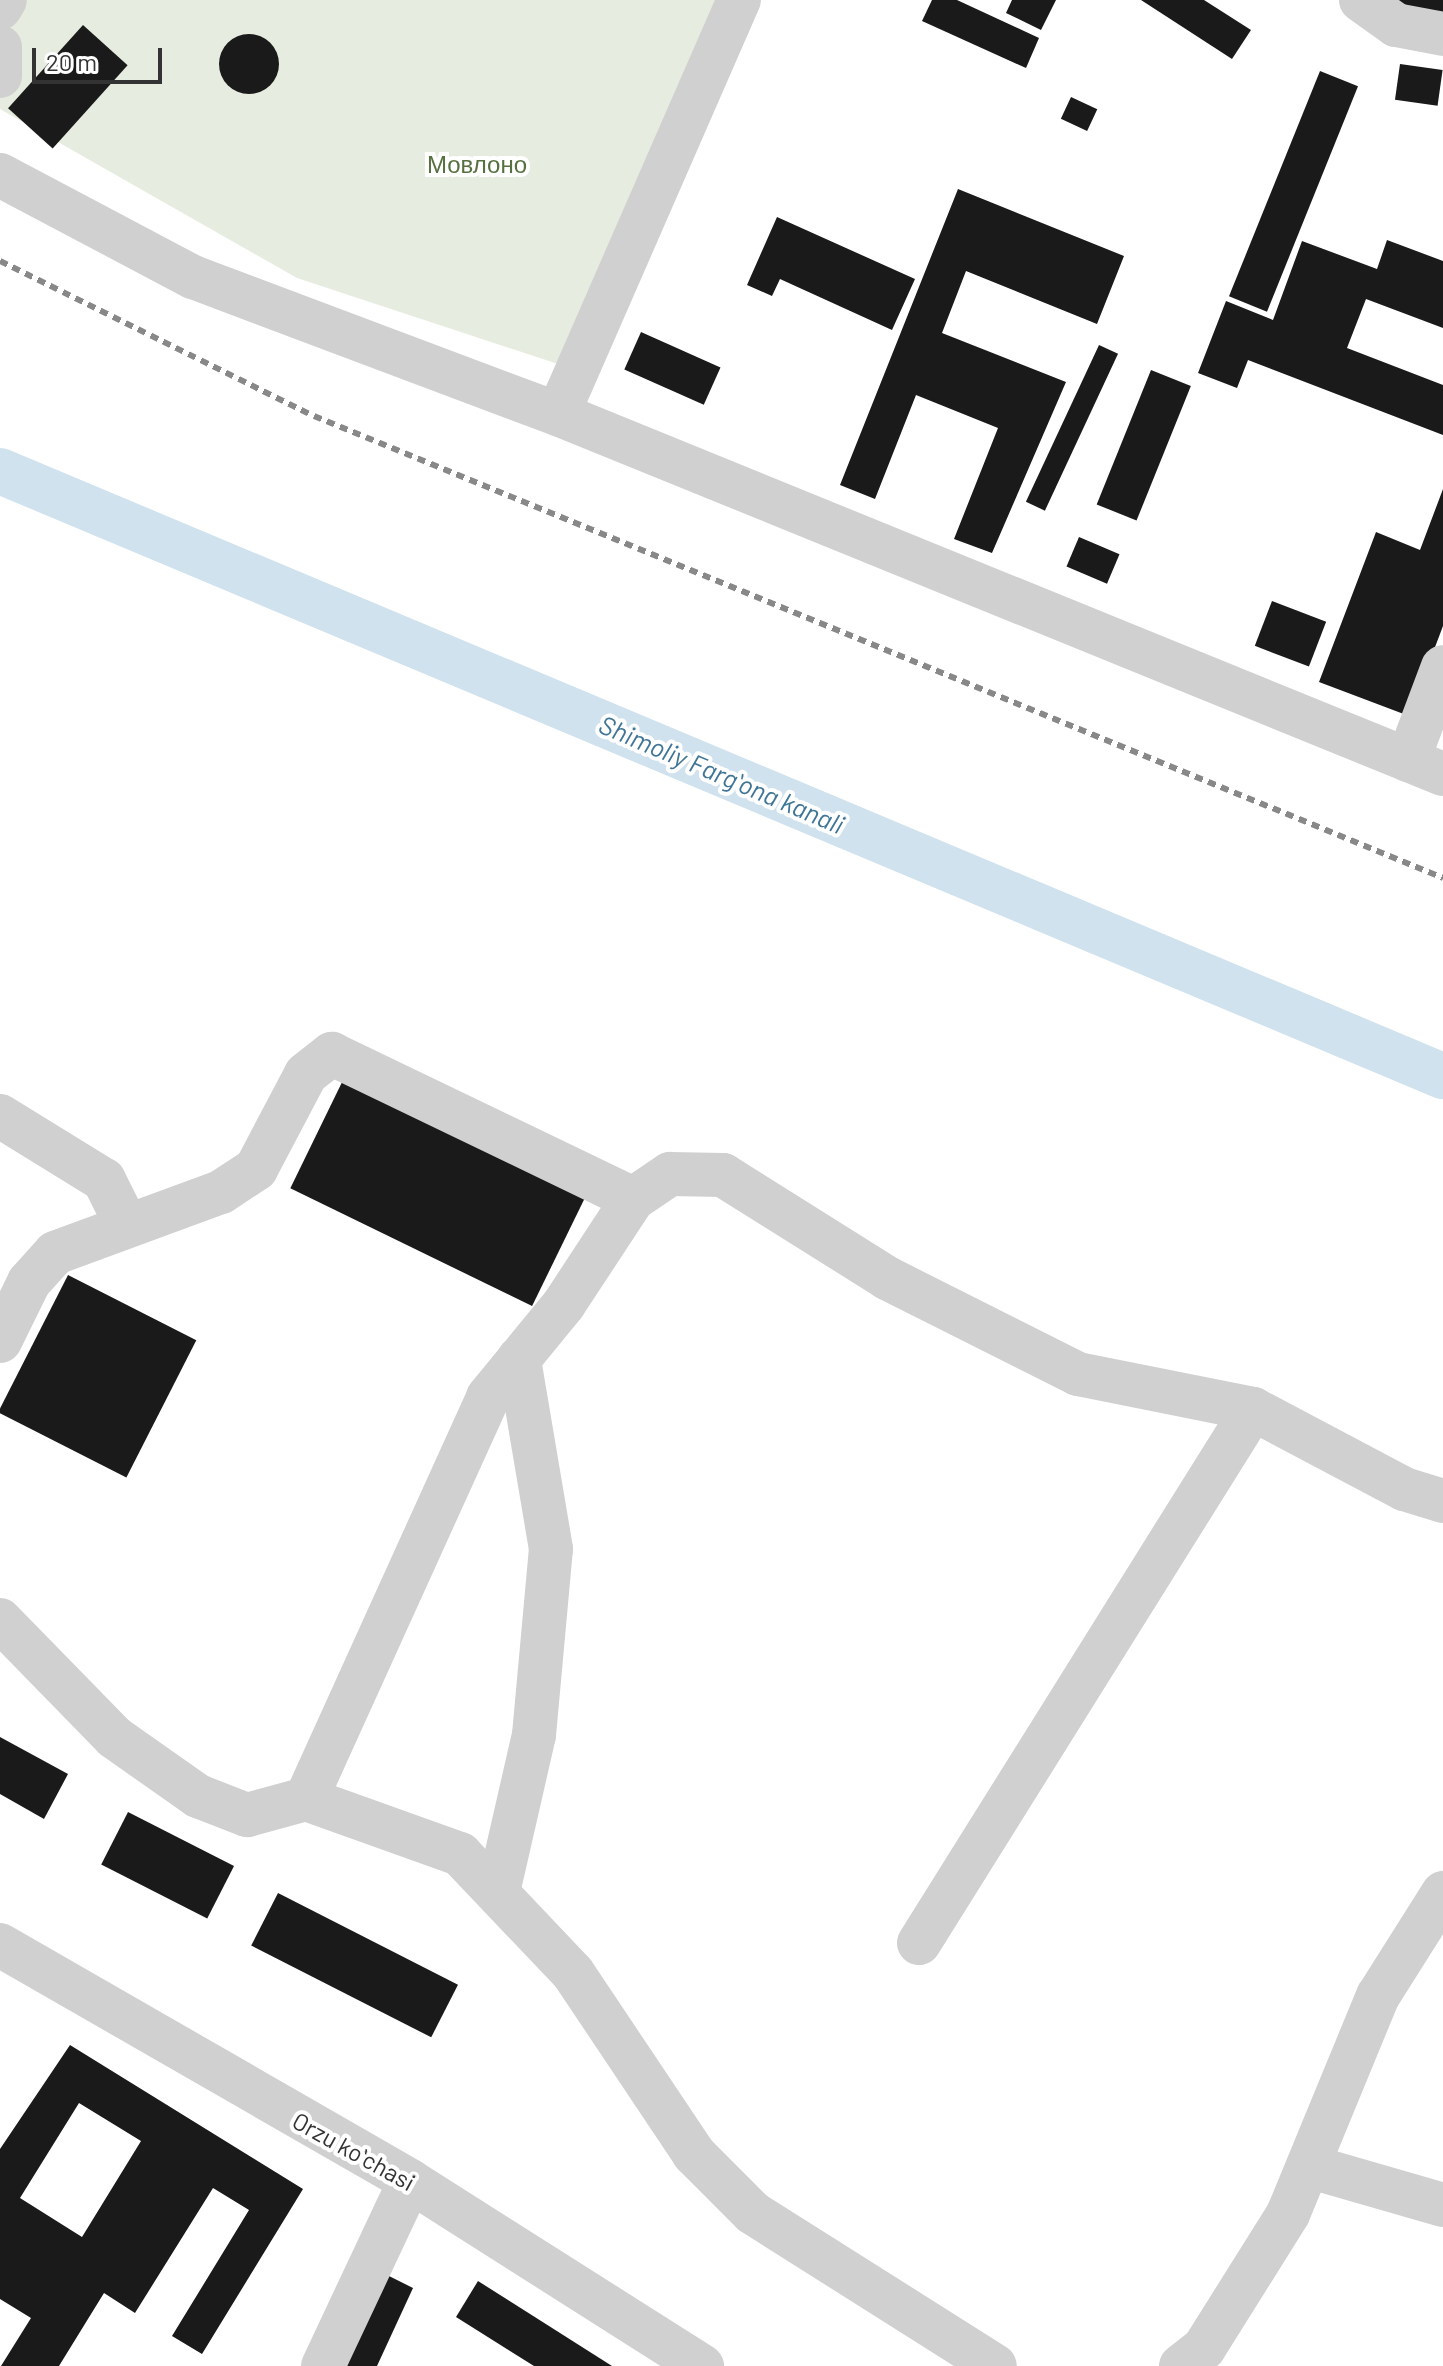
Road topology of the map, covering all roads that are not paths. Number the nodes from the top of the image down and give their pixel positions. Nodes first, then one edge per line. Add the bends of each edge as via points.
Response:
1 (5, 0) edge
2 (739, 0) edge
3 (1361, 0) edge
4 (0, 8) edge
5 (1443, 34) edge
6 (0, 47) edge
7 (0, 76) edge
8 (0, 175) edge
9 (558, 414) junction
10 (1443, 667) edge
11 (1425, 767) edge
12 (0, 1116) edge
13 (633, 1199) junction
14 (126, 1224) junction
15 (9, 1291) edge
16 (0, 1341) edge
17 (519, 1359) junction
18 (1253, 1409) junction
19 (1443, 1501) edge
20 (0, 1620) edge
21 (306, 1799) junction
22 (498, 1892) junction
23 (1443, 1893) edge
24 (919, 1943) dead end
25 (0, 1945) edge
26 (1308, 2166) junction
27 (410, 2181) junction
28 (1443, 2205) edge
29 (323, 2366) edge
30 (702, 2366) edge
31 (995, 2366) edge
32 (1181, 2366) edge

1 - 4 street
2 - 9 street
3 - 5 street via 1396,25
6 - 7 street
8 - 9 street via 193,277
9 - 11 street
10 - 11 street
12 - 14 street via 104,1180
13 - 14 street via 332,1054 306,1074 269,1151 241,1182
13 - 17 street
13 - 18 street via 670,1174 723,1175 887,1278 1078,1374
14 - 15 street via 55,1253
15 - 16 street
17 - 21 street via 488,1397
17 - 22 street via 551,1549 534,1735
18 - 19 street via 1404,1489
18 - 24 street
20 - 21 street via 114,1737 198,1796 247,1815
21 - 22 street via 460,1854
22 - 31 street via 573,1973 694,2154 753,2213
23 - 26 street via 1378,1996
25 - 27 street, Orzu koʻchasi
26 - 28 street
26 - 32 street via 1288,2214 1204,2348
27 - 29 street
27 - 30 street, Orzu koʻchasi

